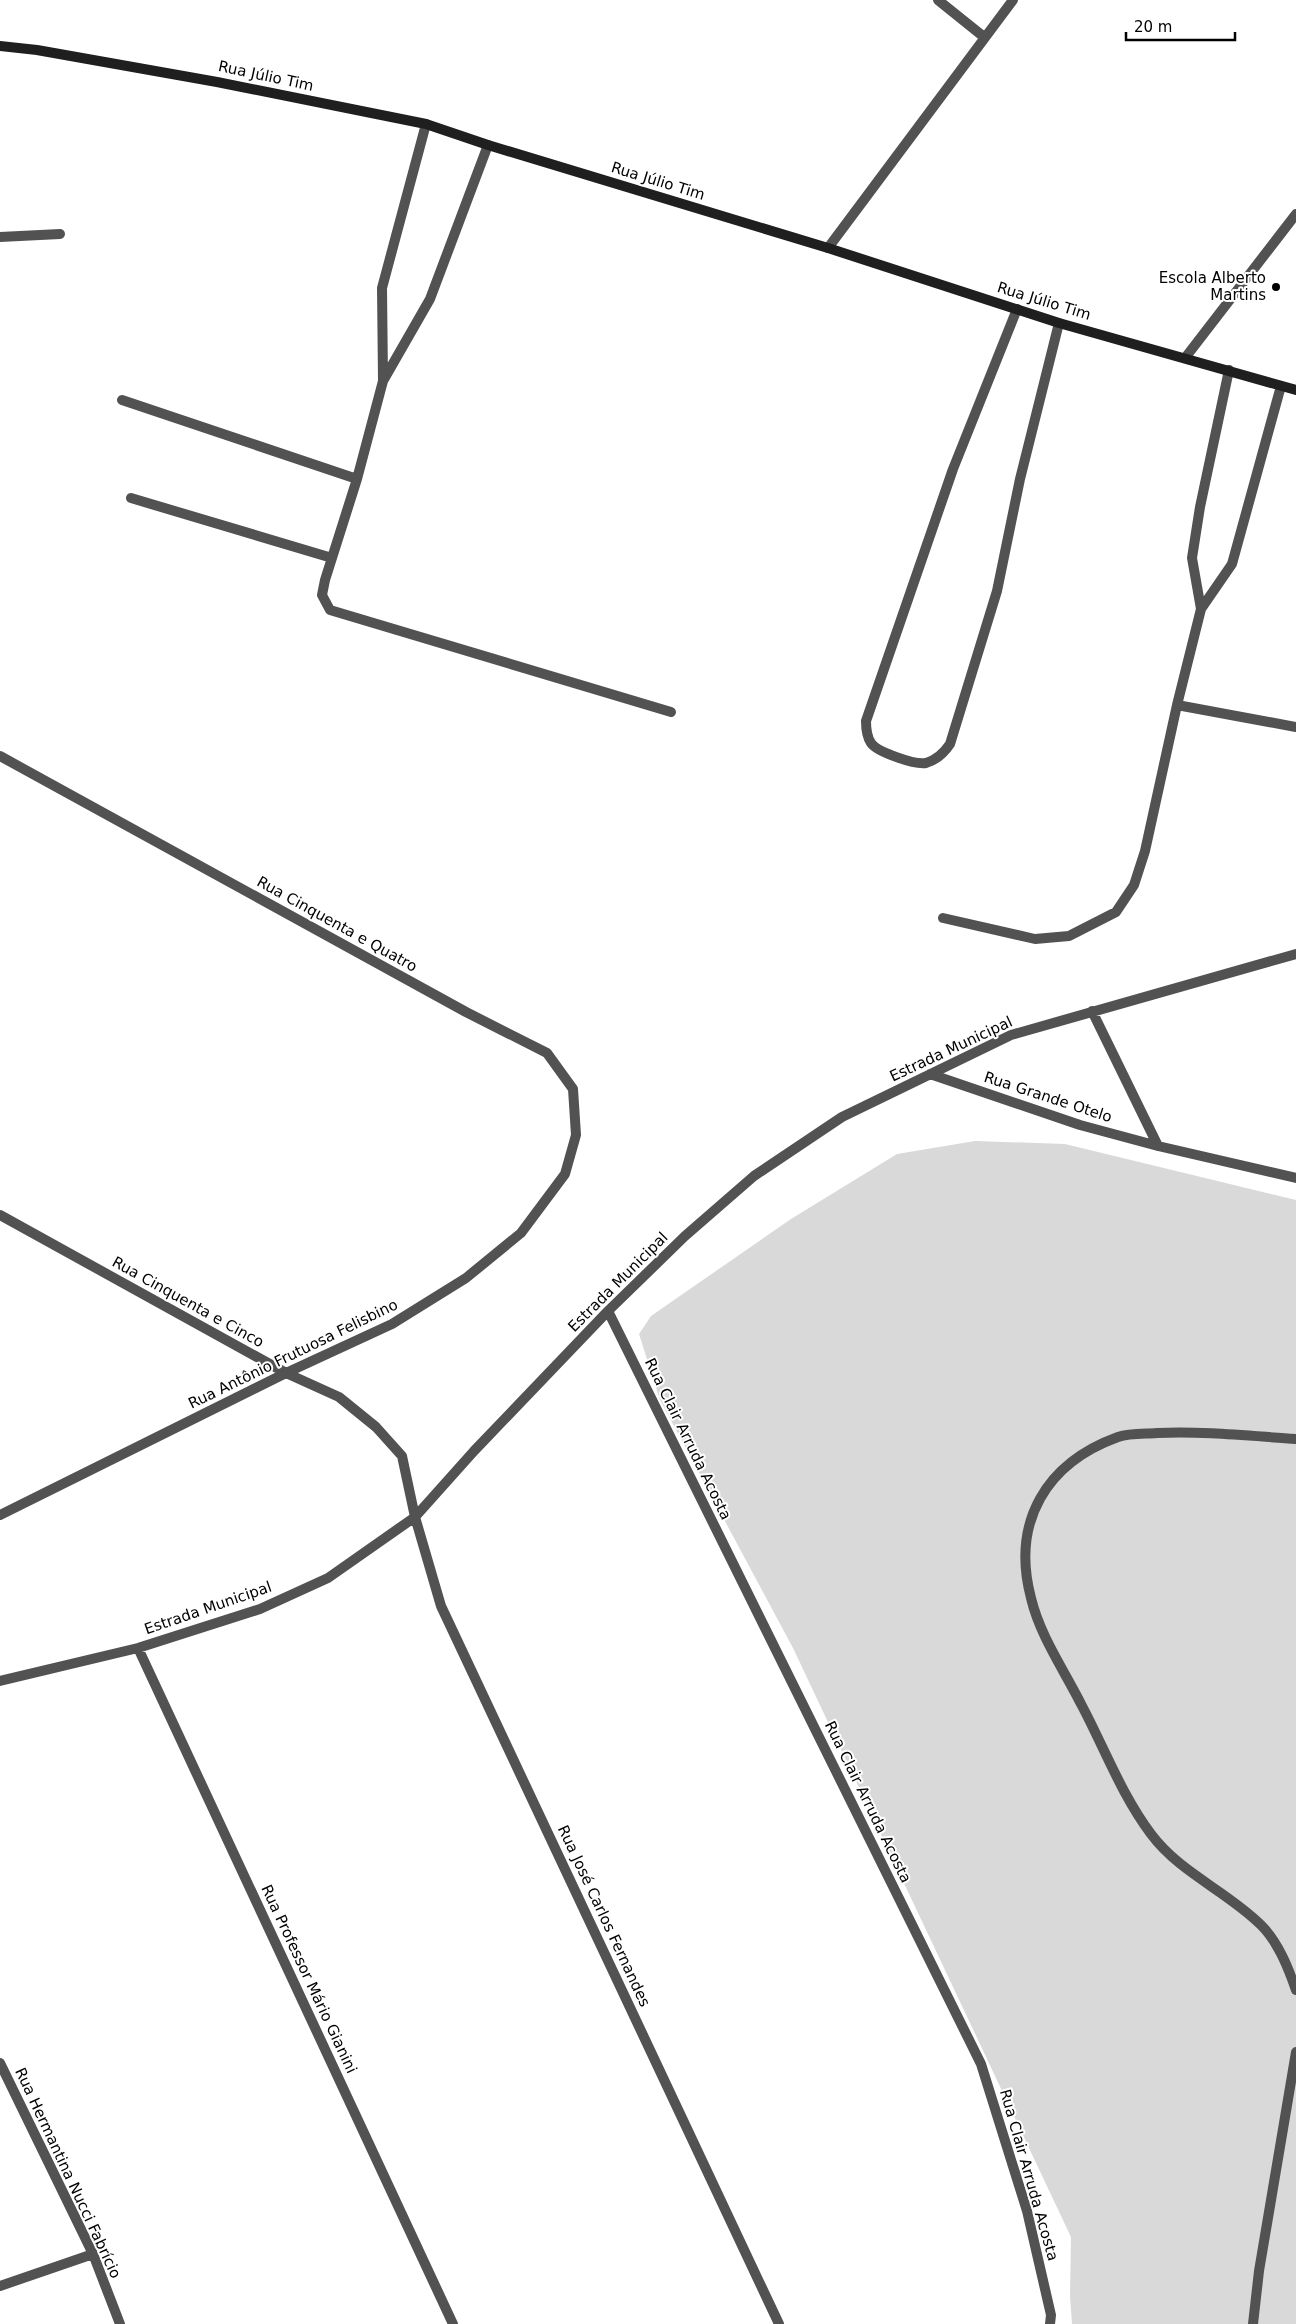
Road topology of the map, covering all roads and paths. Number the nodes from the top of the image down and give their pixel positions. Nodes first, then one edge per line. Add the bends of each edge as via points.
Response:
1 (938, 0) edge
2 (1013, 0) edge
3 (984, 37) junction
4 (0, 46) edge
5 (426, 124) junction
6 (488, 145) junction
7 (1296, 214) edge
8 (60, 234) dead end
9 (0, 237) edge
10 (828, 248) junction
11 (1017, 309) junction
12 (1059, 323) junction
13 (1185, 358) junction
14 (1229, 370) junction
15 (383, 381) junction
16 (1281, 386) junction
17 (1296, 390) edge
18 (122, 400) dead end
19 (357, 479) junction
20 (131, 498) dead end
21 (332, 558) junction
22 (1201, 609) junction
23 (1177, 705) junction
24 (671, 712) dead end
25 (1296, 727) edge
26 (0, 756) edge
27 (943, 918) dead end
28 (1296, 954) edge
29 (1092, 1011) junction
30 (930, 1074) junction
31 (1158, 1146) junction
32 (565, 1174) joint
33 (1296, 1178) edge
34 (0, 1215) edge
35 (608, 1311) junction
36 (286, 1373) junction
37 (1296, 1439) edge
38 (0, 1515) edge
39 (415, 1516) junction
40 (138, 1648) junction
41 (0, 1681) edge
42 (1296, 1990) edge
43 (1296, 2052) edge
44 (0, 2063) edge
45 (1293, 2080) edge
46 (93, 2254) junction
47 (0, 2286) edge
48 (120, 2324) edge
49 (453, 2324) edge
50 (779, 2324) edge
51 (1050, 2324) edge
52 (1253, 2324) edge

1 - 3 street
2 - 3 street
3 - 10 street
4 - 5 main road, Rua Júlio Tim via 217,82
5 - 6 main road, Rua Júlio Tim
5 - 15 street via 382,288
6 - 10 main road, Rua Júlio Tim
6 - 15 street via 430,299
7 - 13 street
8 - 9 street
10 - 11 main road, Rua Júlio Tim
11 - 12 main road, Rua Júlio Tim
11 - 12 street via 953,469 866,721 866,732 872,745 895,757 923,764 934,759 950,744 997,591 1020,479
12 - 13 main road, Rua Júlio Tim
13 - 14 main road, Rua Júlio Tim
14 - 16 main road, Rua Júlio Tim
14 - 22 street via 1192,558
15 - 19 street
16 - 17 main road, Rua Júlio Tim
16 - 22 street via 1232,564
18 - 19 street
19 - 21 street
20 - 21 street
21 - 24 street via 322,595 330,610
22 - 23 street
23 - 25 street
23 - 27 street via 1145,851 1134,885 1116,912 1069,936 1035,939
26 - 32 street, Rua Cinquenta e Quatro via 547,1054 573,1089 576,1135
28 - 29 street, Estrada Municipal
29 - 30 street, Estrada Municipal via 1011,1035
29 - 31 street
30 - 31 street, Rua Grande Otelo via 1080,1125
30 - 35 street, Estrada Municipal via 842,1117 754,1176 685,1236
31 - 33 street, Rua Grande Otelo
32 - 36 street, Rua Antônio Frutuosa Felisbino via 521,1233 466,1278 392,1324
34 - 36 street, Rua Cinquenta e Cinco
35 - 39 street, Estrada Municipal
35 - 51 street, Rua Clair Arruda Acosta via 981,2064 1027,2210 1051,2314
36 - 38 street, Rua Antônio Frutuosa Felisbino
36 - 39 street, Rua Cinquenta e Cinco via 339,1397 376,1427 402,1456
37 - 42 street via 1179,1432 1120,1436 1074,1460 1041,1495 1027,1539 1026,1565 1031,1599 1052,1652 1131,1803 1152,1835 1181,1865 1261,1926 1284,1960
39 - 40 street, Estrada Municipal via 328,1578 260,1608
39 - 50 street, Rua José Carlos Fernandes via 441,1606
40 - 41 street, Estrada Municipal
40 - 49 street, Rua Professor Mário Gianini
43 - 45 street
44 - 46 street, Rua Hermantina Nucci Fabrício
45 - 52 street via 1259,2271
46 - 47 street
46 - 48 street, Rua Hermantina Nucci Fabrício

